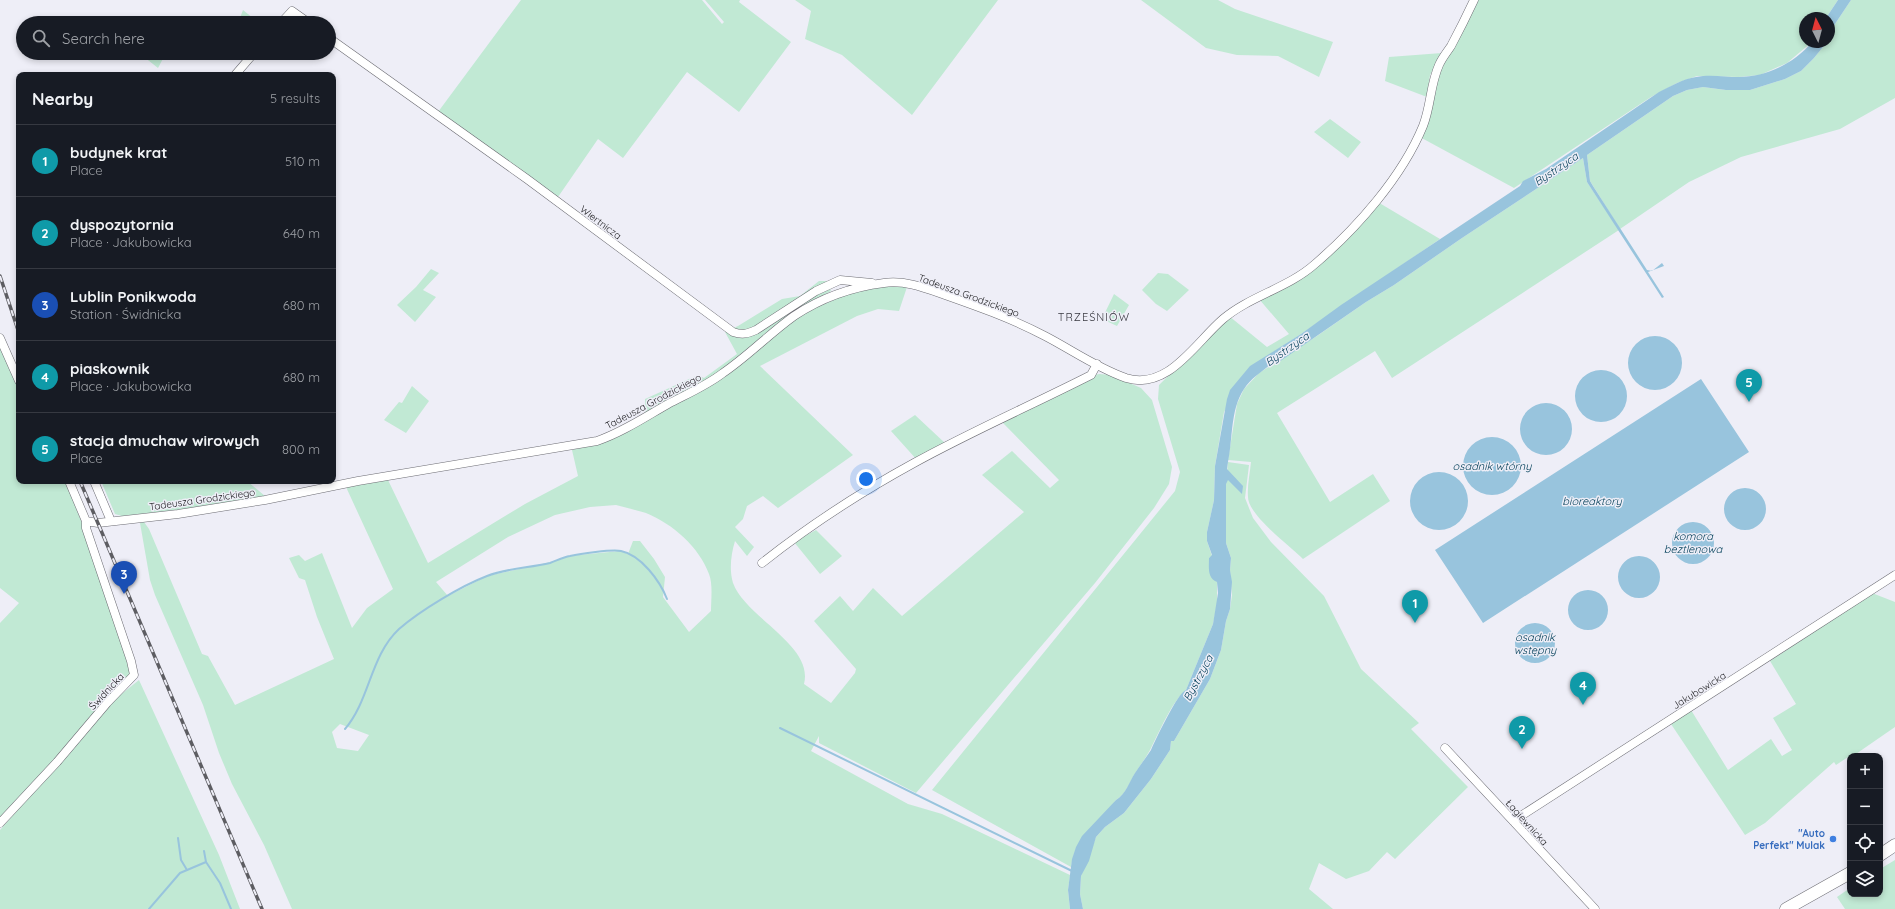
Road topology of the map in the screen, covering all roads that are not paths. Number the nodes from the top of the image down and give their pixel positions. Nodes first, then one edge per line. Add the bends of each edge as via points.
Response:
1 (1474, 0) edge
2 (288, 16) edge
3 (298, 16) edge
4 (336, 43) edge
5 (248, 60) edge
6 (238, 72) edge
7 (873, 285) junction
8 (0, 338) edge
9 (1096, 364) junction
10 (16, 374) edge
11 (70, 484) edge
12 (95, 484) edge
13 (86, 521) junction
14 (111, 521) junction
15 (762, 563) dead end
16 (1895, 575) edge
17 (1445, 748) dead end
18 (1513, 821) junction
19 (0, 824) edge
20 (1895, 845) edge
21 (1883, 853) edge
22 (1847, 875) edge
23 (1595, 909) edge
24 (1786, 909) edge

1 - 9 street, Tadeusza Grodzickiego via 1440,63 1431,90 1425,122 1404,161 1370,208 1317,262 1290,281 1237,308 1162,375 1148,380 1136,380 1118,375
2 - 3 street via 292,12
4 - 7 street, Wiertnicza via 520,174 733,332 748,334 816,291 840,280 872,282
5 - 6 street
7 - 9 street, Tadeusza Grodzickiego via 908,283 973,305 1044,335
7 - 14 street, Tadeusza Grodzickiego via 815,303 793,317 712,381 598,441 358,481 265,500 178,514
8 - 10 street
9 - 15 street via 1091,375 956,441 879,483 795,537
11 - 13 street
12 - 14 street
13 - 14 street, Tadeusza Grodzickiego
13 - 19 street, Świdnicka via 86,528 134,675
16 - 18 street, Jakubowicka
17 - 18 street, Łagiewnicka
18 - 23 street, Łagiewnicka
20 - 21 main road
22 - 24 main road

